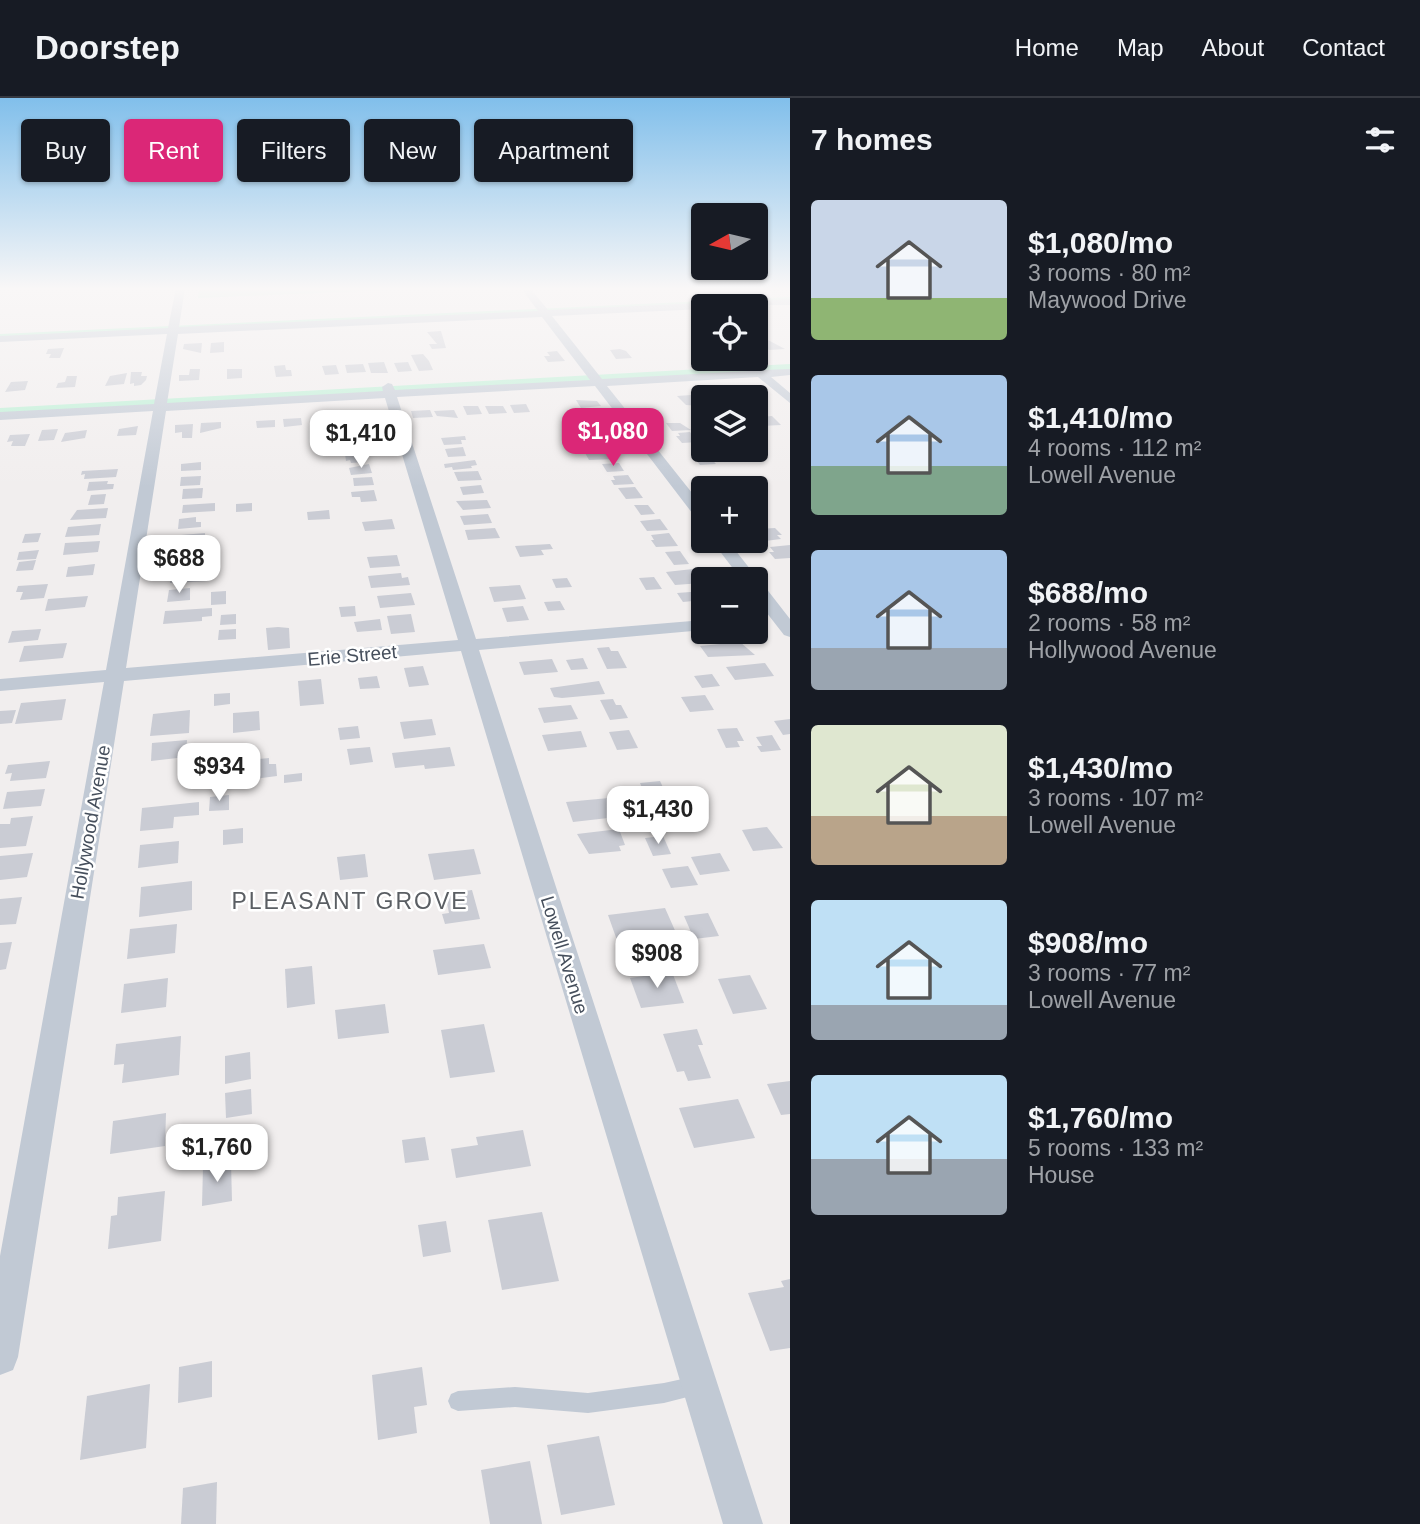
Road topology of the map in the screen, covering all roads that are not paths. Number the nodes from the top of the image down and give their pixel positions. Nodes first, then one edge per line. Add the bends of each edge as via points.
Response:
1 (169, 355) edge
2 (577, 355) edge
3 (790, 364) edge
4 (768, 368) edge
5 (738, 371) edge
6 (757, 371) edge
7 (768, 371) edge
8 (790, 372) edge
9 (596, 379) junction
10 (389, 390) junction
11 (790, 399) edge
12 (161, 403) junction
13 (0, 408) edge
14 (0, 416) edge
15 (691, 502) edge
16 (729, 553) edge
17 (741, 567) edge
18 (768, 601) edge
19 (768, 621) edge
20 (787, 622) edge
21 (691, 626) edge
22 (468, 645) junction
23 (115, 675) junction
24 (0, 685) edge
25 (0, 1357) edge
26 (700, 1385) junction
27 (458, 1401) dead end
28 (743, 1524) edge

1 - 12 street, Hollywood Avenue
2 - 9 street
3 - 4 street
5 - 9 street
6 - 11 street
7 - 8 street
9 - 10 street
9 - 15 street
10 - 12 street
10 - 22 street, Lowell Avenue
12 - 13 street
12 - 14 street
12 - 23 street, Hollywood Avenue
16 - 17 street
18 - 20 street
19 - 20 street
21 - 22 street, Erie Street
22 - 23 street, Erie Street
22 - 26 street, Lowell Avenue
23 - 24 street, Erie Street
23 - 25 street, Hollywood Avenue
26 - 27 lane via 588,1403 515,1397
26 - 28 street, Lowell Avenue

